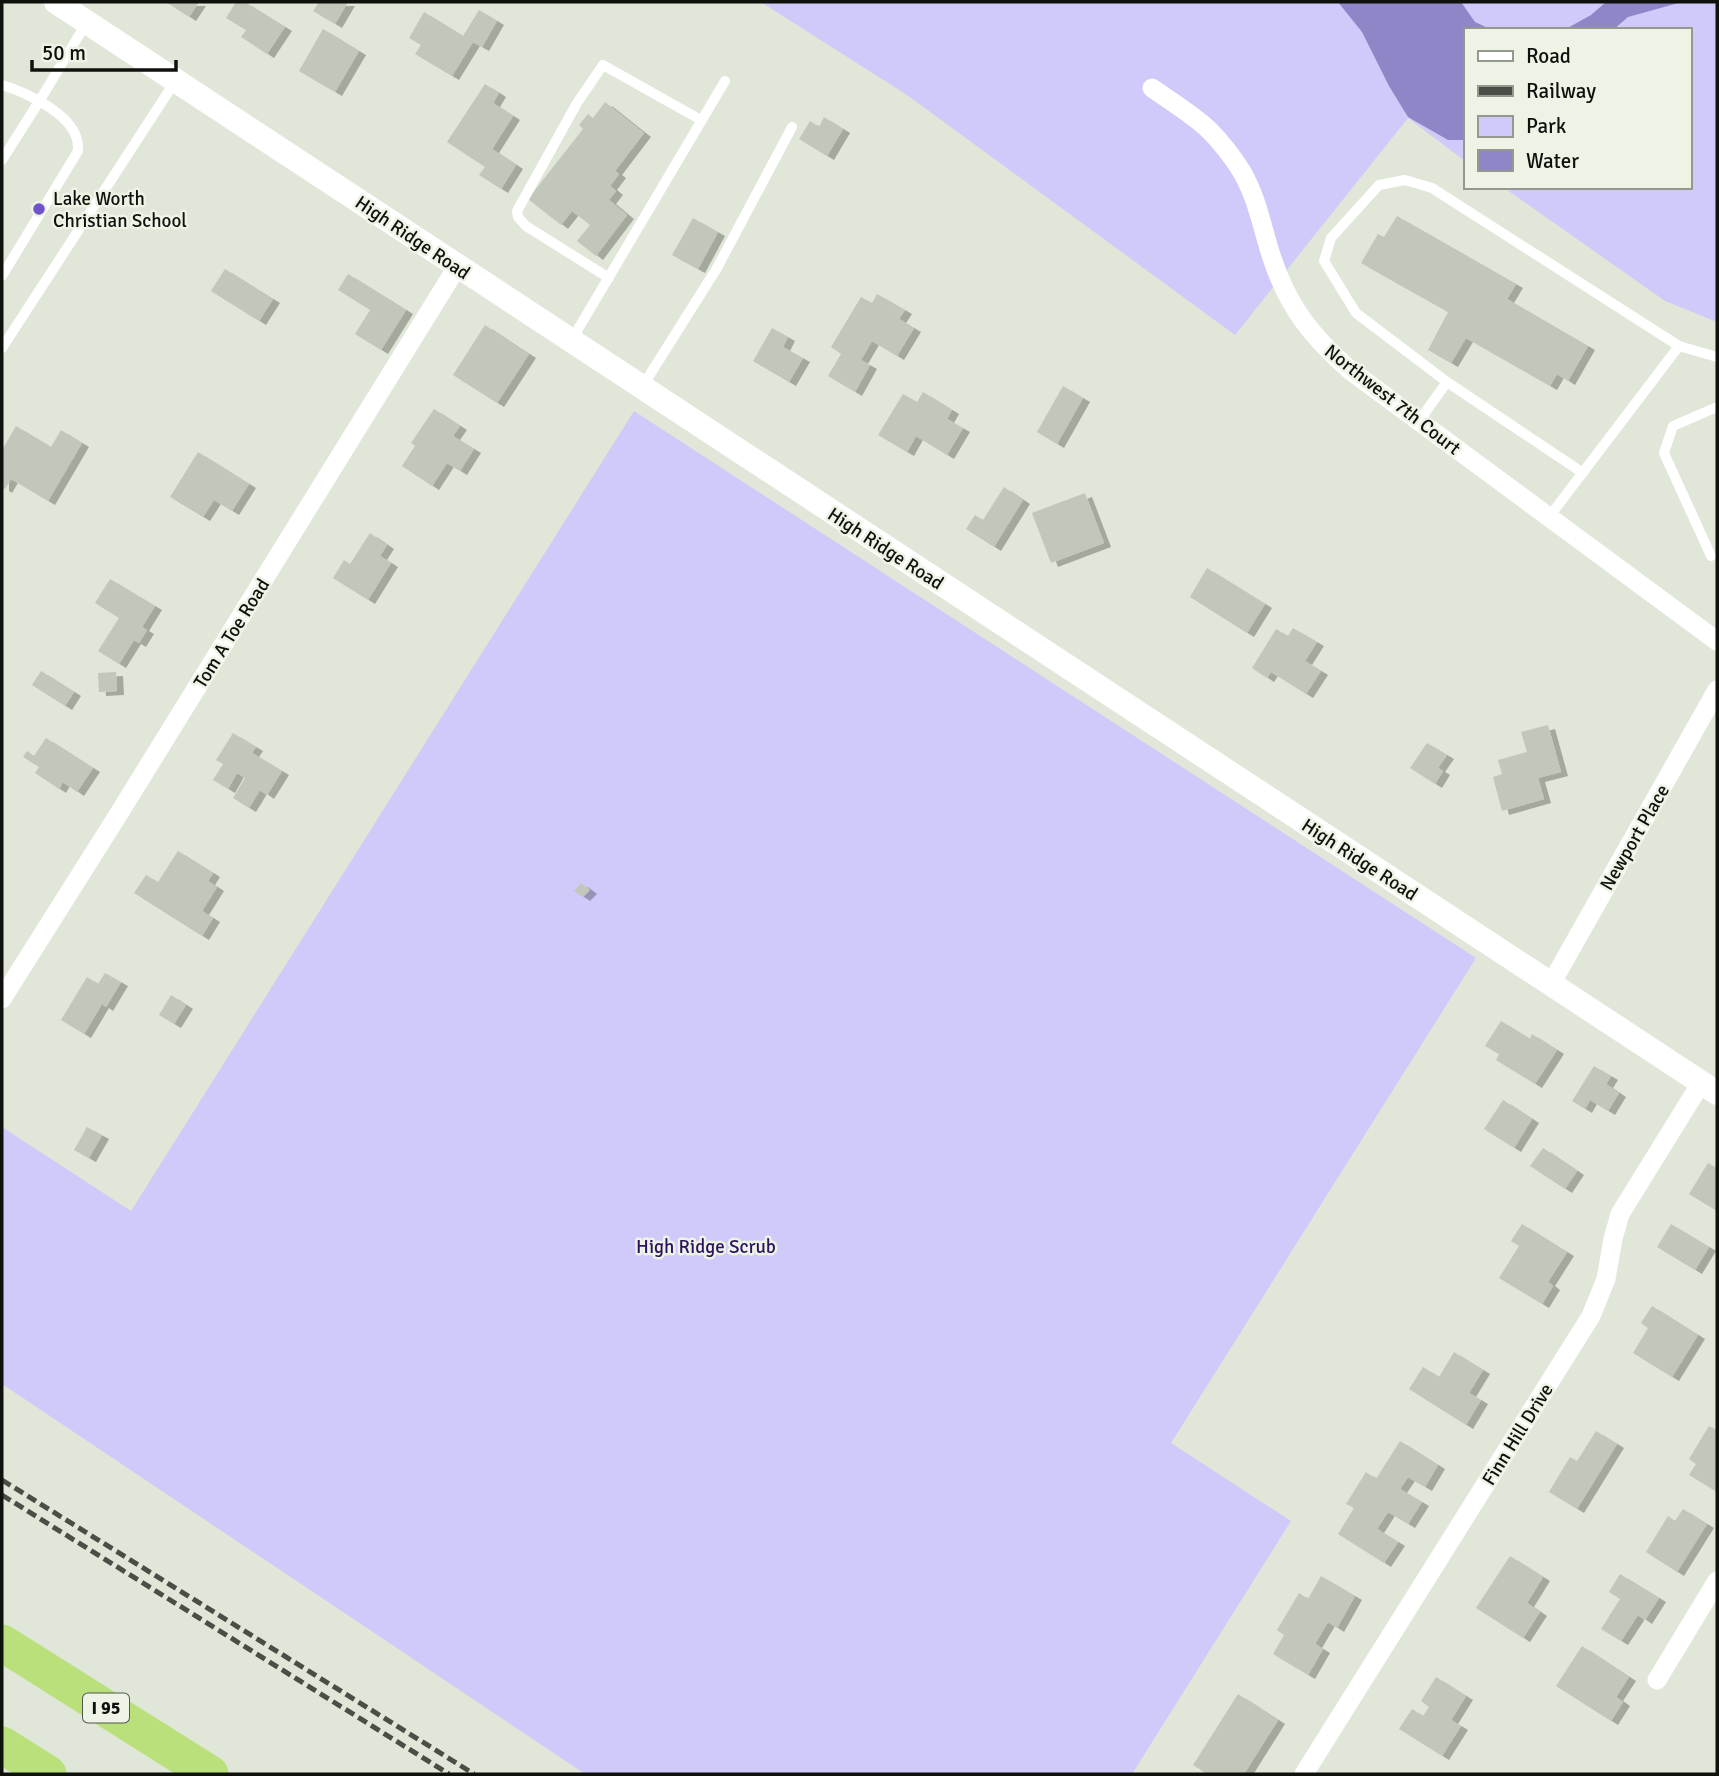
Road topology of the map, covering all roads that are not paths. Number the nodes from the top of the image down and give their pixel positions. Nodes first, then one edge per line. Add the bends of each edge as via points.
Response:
1 (56, 2) edge
2 (87, 22) junction
3 (176, 80) junction
4 (725, 81) dead end
5 (2, 86) edge
6 (1153, 88) dead end
7 (40, 100) junction
8 (701, 120) junction
9 (792, 127) dead end
10 (2, 160) edge
11 (457, 267) junction
12 (2, 276) edge
13 (609, 278) junction
14 (571, 341) junction
15 (1679, 346) junction
16 (2, 348) edge
17 (1717, 357) edge
18 (1447, 382) junction
19 (642, 388) junction
20 (1717, 407) edge
21 (1419, 421) junction
22 (1583, 473) junction
23 (1549, 517) junction
24 (1711, 556) dead end
25 (1717, 641) edge
26 (1717, 691) edge
27 (1551, 984) junction
28 (2, 999) edge
29 (1709, 1088) edge
30 (1717, 1581) edge
31 (2, 1643) edge
32 (1657, 1680) dead end
33 (2, 1745) edge
34 (48, 1774) edge
35 (210, 1774) edge
36 (1304, 1774) edge

1 - 2 street, High Ridge Road
2 - 3 street, High Ridge Road
2 - 7 lane
3 - 11 street, High Ridge Road
3 - 16 lane
4 - 8 lane
5 - 7 lane
6 - 21 street, Northwest 7th Court via 1208,129 1240,169 1259,211 1282,286 1306,326 1351,371
7 - 10 lane
7 - 12 lane via 68,125 77,138 78,151
8 - 13 lane
8 - 13 lane via 603,65 577,103 517,211 518,217
9 - 19 lane via 718,268
11 - 14 street, High Ridge Road
11 - 28 street, Tom A Toe Road
13 - 14 lane
14 - 19 street, High Ridge Road
15 - 17 lane
15 - 18 lane via 1432,188 1405,180 1379,185 1331,238 1324,261 1356,313
15 - 22 lane
18 - 21 lane
18 - 22 lane
19 - 27 street, High Ridge Road
20 - 24 lane via 1673,426 1664,453
21 - 23 street, Northwest 7th Court
22 - 23 lane
23 - 25 street, Northwest 7th Court
26 - 27 street, Newport Place
27 - 29 street, High Ridge Road
29 - 36 street, Finn Hill Drive via 1620,1213 1606,1279 1591,1316
30 - 32 street
31 - 35 highway, I 95
33 - 34 highway

